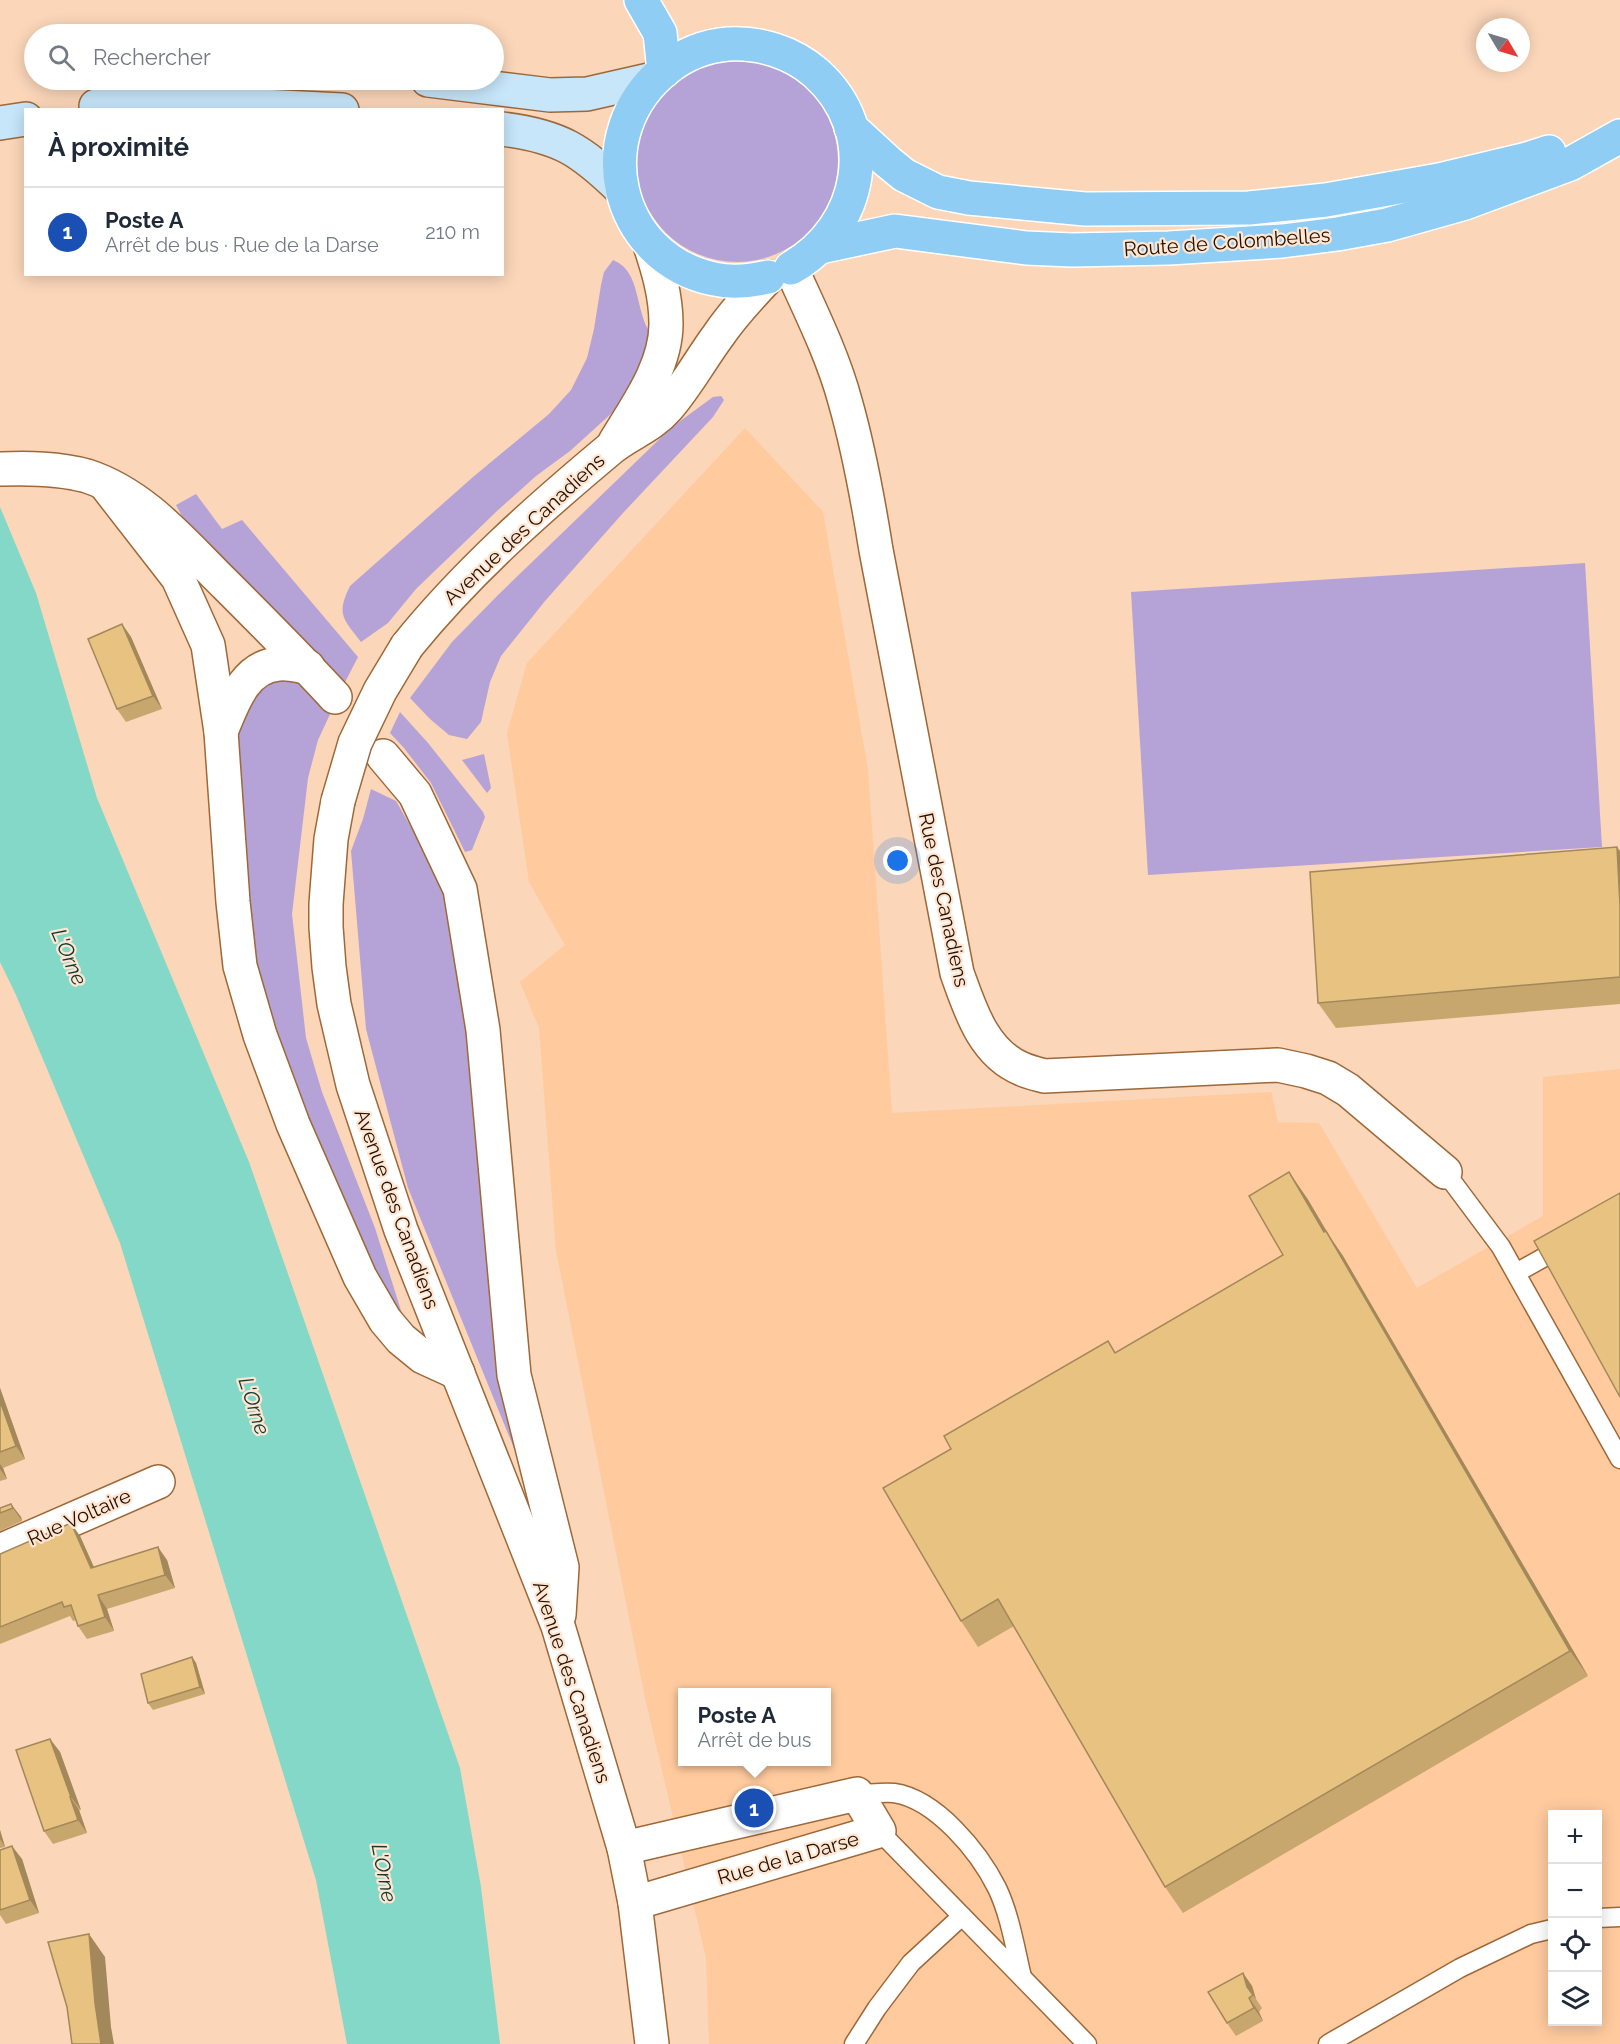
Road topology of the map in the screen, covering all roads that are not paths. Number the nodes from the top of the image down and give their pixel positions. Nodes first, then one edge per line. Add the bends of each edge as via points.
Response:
1 (641, 0) edge
2 (660, 33) junction
3 (692, 54) junction
4 (658, 75) junction
5 (504, 89) edge
6 (160, 90) edge
7 (86, 108) edge
8 (302, 108) edge
9 (24, 119) edge
10 (0, 123) edge
11 (851, 128) junction
12 (504, 129) edge
13 (1619, 136) edge
14 (622, 190) junction
15 (649, 242) junction
16 (820, 247) junction
17 (780, 273) junction
18 (612, 447) junction
19 (0, 469) edge
20 (105, 484) junction
21 (308, 667) junction
22 (335, 697) dead end
23 (221, 732) junction
24 (383, 756) dead end
25 (1445, 1172) joint
26 (1578, 1238) edge
27 (1516, 1273) junction
28 (458, 1373) junction
29 (1620, 1459) edge
30 (158, 1482) dead end
31 (0, 1551) edge
32 (558, 1626) junction
33 (857, 1794) junction
34 (879, 1831) junction
35 (624, 1848) junction
36 (635, 1903) junction
37 (962, 1916) junction
38 (1620, 1917) edge
39 (1602, 1918) edge
40 (1548, 1930) edge
41 (1022, 1977) junction
42 (652, 2044) edge
43 (854, 2044) edge
44 (1087, 2044) edge
45 (1328, 2044) edge

1 - 2 main road
2 - 3 main road
2 - 4 main road
3 - 4 main road, Route de Colombelles
3 - 11 main road, Route de Colombelles via 706,48 742,44 791,57 826,83
4 - 5 main road, Route de Colombelles via 587,94 550,95
4 - 14 main road, Route de Colombelles via 635,103 623,130 619,160
6 - 7 main road
7 - 8 main road
9 - 10 main road
11 - 13 main road, Route de Colombelles via 904,175 938,192 1085,209 1249,208 1326,200 1439,180
11 - 16 main road, Route de Colombelles via 856,160 852,192 840,222
12 - 14 main road, Route de Colombelles via 563,143
13 - 16 main road, Route de Colombelles via 1570,164 1465,203 1387,225 1337,234 1180,248 1072,250 895,231
14 - 15 main road, Route de Colombelles via 632,217
15 - 17 main road, Route de Colombelles via 680,267 704,276 729,281
15 - 18 street, Avenue des Canadiens via 664,296 663,348 648,384
16 - 17 main road, Route de Colombelles
17 - 18 street, Avenue des Canadiens via 734,314 668,407 649,426
17 - 25 street, Rue des Canadiens via 815,319 845,399 867,492 957,973 984,1037 1020,1069 1044,1076 1278,1065 1306,1071 1348,1090
18 - 28 street, Avenue des Canadiens, bridge via 466,578 407,646 356,743 331,839 326,904 329,967 353,1084 397,1219
19 - 20 street via 65,472
20 - 21 street via 139,502 159,519
20 - 23 street via 178,578 208,645
21 - 22 street
21 - 23 street via 279,663 257,672 236,693
23 - 28 street via 240,966 260,1035 332,1214 360,1277 385,1320 423,1357
24 - 32 street via 415,794 460,890 483,1030 514,1375 562,1567
25 - 27 lane
26 - 27 lane
27 - 29 lane
28 - 32 street, Avenue des Canadiens
30 - 31 street, Rue Voltaire
32 - 35 street, Avenue des Canadiens
33 - 34 street, Rue de la Darse
33 - 35 street
33 - 41 lane via 894,1793 921,1802 944,1819 977,1856 997,1889
34 - 36 street, Rue de la Darse
34 - 37 lane
35 - 36 street, Avenue des Canadiens
36 - 42 street, Avenue des Canadiens
37 - 41 lane
37 - 43 lane via 911,1963
38 - 39 lane
40 - 45 lane via 1531,1934 1460,1968
41 - 44 lane

